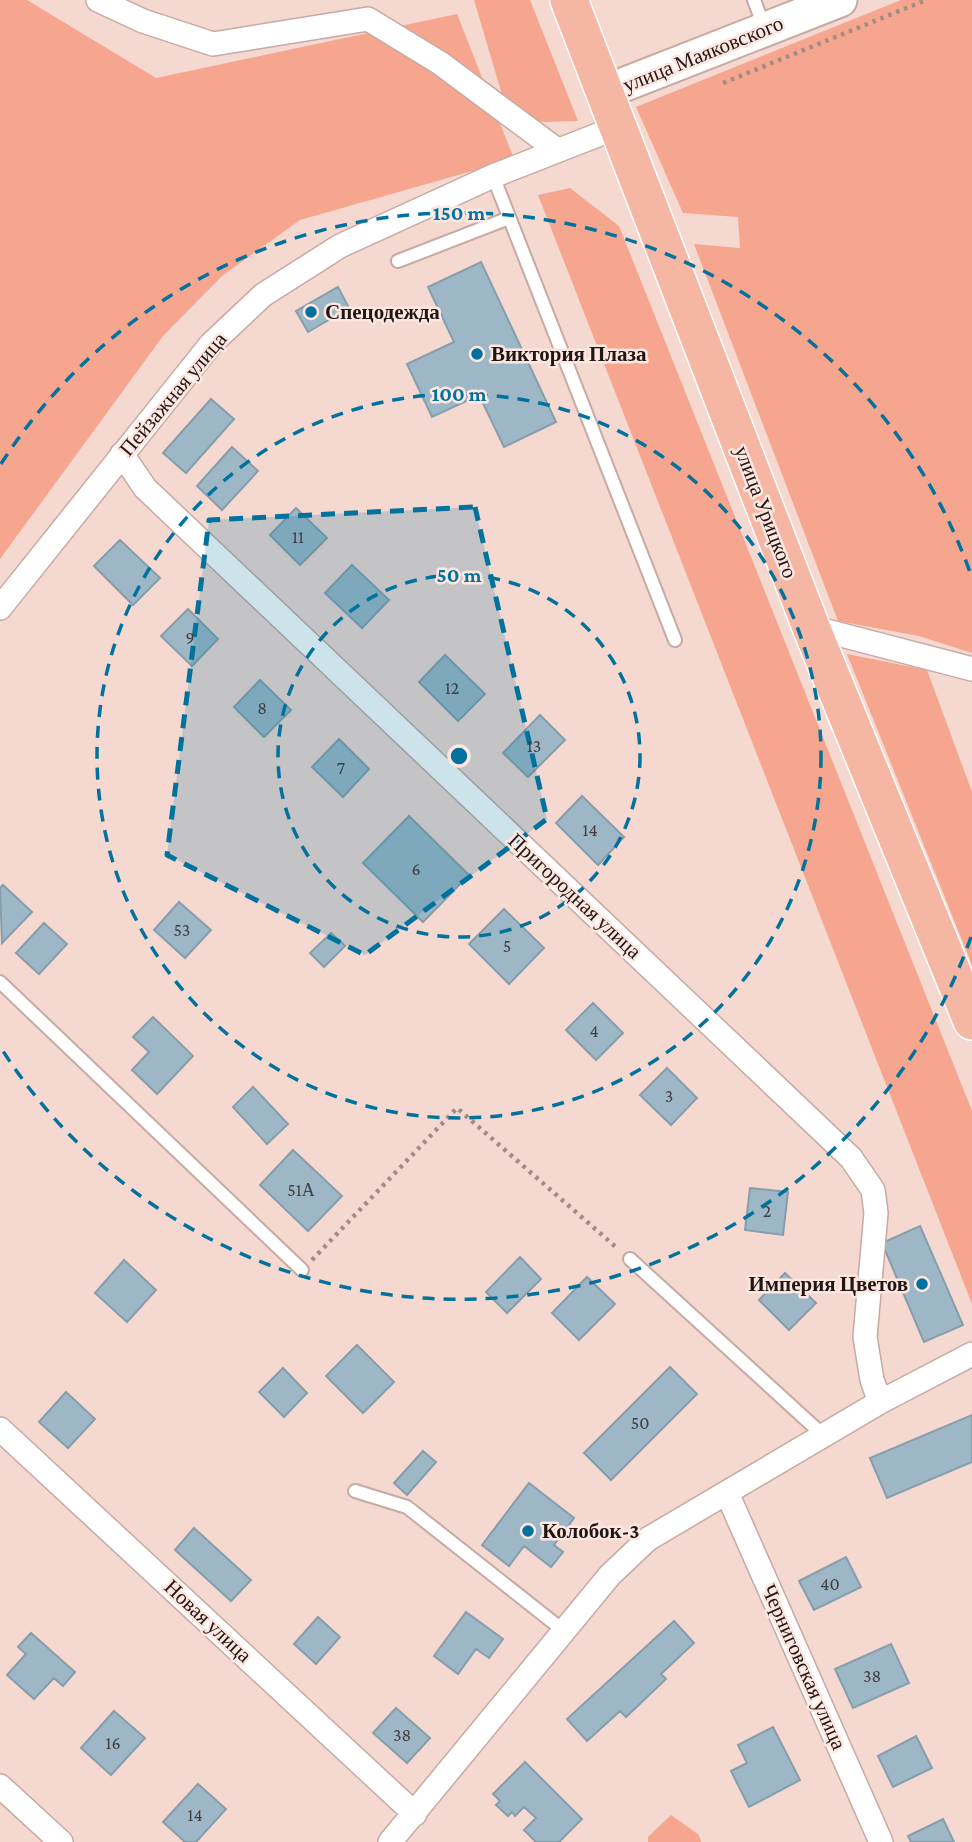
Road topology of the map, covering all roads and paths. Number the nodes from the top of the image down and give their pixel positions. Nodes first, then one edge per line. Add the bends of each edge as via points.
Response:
1 (98, 0) edge
2 (569, 0) edge
3 (840, 0) edge
4 (926, 0) edge
5 (760, 14) edge
6 (723, 83) dead end
7 (605, 92) junction
8 (618, 127) junction
9 (557, 150) junction
10 (493, 176) junction
11 (509, 218) junction
12 (398, 261) dead end
13 (122, 454) junction
14 (0, 608) edge
15 (810, 627) junction
16 (675, 640) dead end
17 (972, 669) edge
18 (0, 982) edge
19 (972, 1021) edge
20 (630, 1259) joint
21 (302, 1270) joint
22 (972, 1354) edge
23 (880, 1402) junction
24 (0, 1429) edge
25 (823, 1435) junction
26 (355, 1492) dead end
27 (727, 1493) junction
28 (564, 1631) junction
29 (0, 1786) edge
30 (415, 1814) junction
31 (61, 1842) edge
32 (390, 1842) edge
33 (881, 1842) edge

1 - 9 street via 143,21 213,44 368,19 440,63
2 - 7 main road, улица Урицкого
3 - 5 main road, улица Маяковского
4 - 6 path
5 - 7 main road, улица Маяковского
7 - 8 main road, улица Урицкого
8 - 9 street, Пейзажная улица
8 - 15 main road, улица Урицкого
9 - 10 street, Пейзажная улица
10 - 11 lane
10 - 13 street, Пейзажная улица via 340,246 263,295 211,344
11 - 12 lane
11 - 16 lane
13 - 14 street, Пейзажная улица
13 - 23 street, Пригородная улица via 145,488 851,1158 873,1190 876,1213 865,1337
15 - 17 street
15 - 19 main road, улица Урицкого
18 - 21 lane
20 - 21 path via 457,1108
20 - 25 lane
22 - 23 street
23 - 25 street
24 - 30 street, Новая улица
25 - 27 street
26 - 28 lane via 407,1507
27 - 28 street via 648,1539 610,1575
27 - 33 street, Черниговская улица
28 - 30 street
29 - 31 street
30 - 32 street

